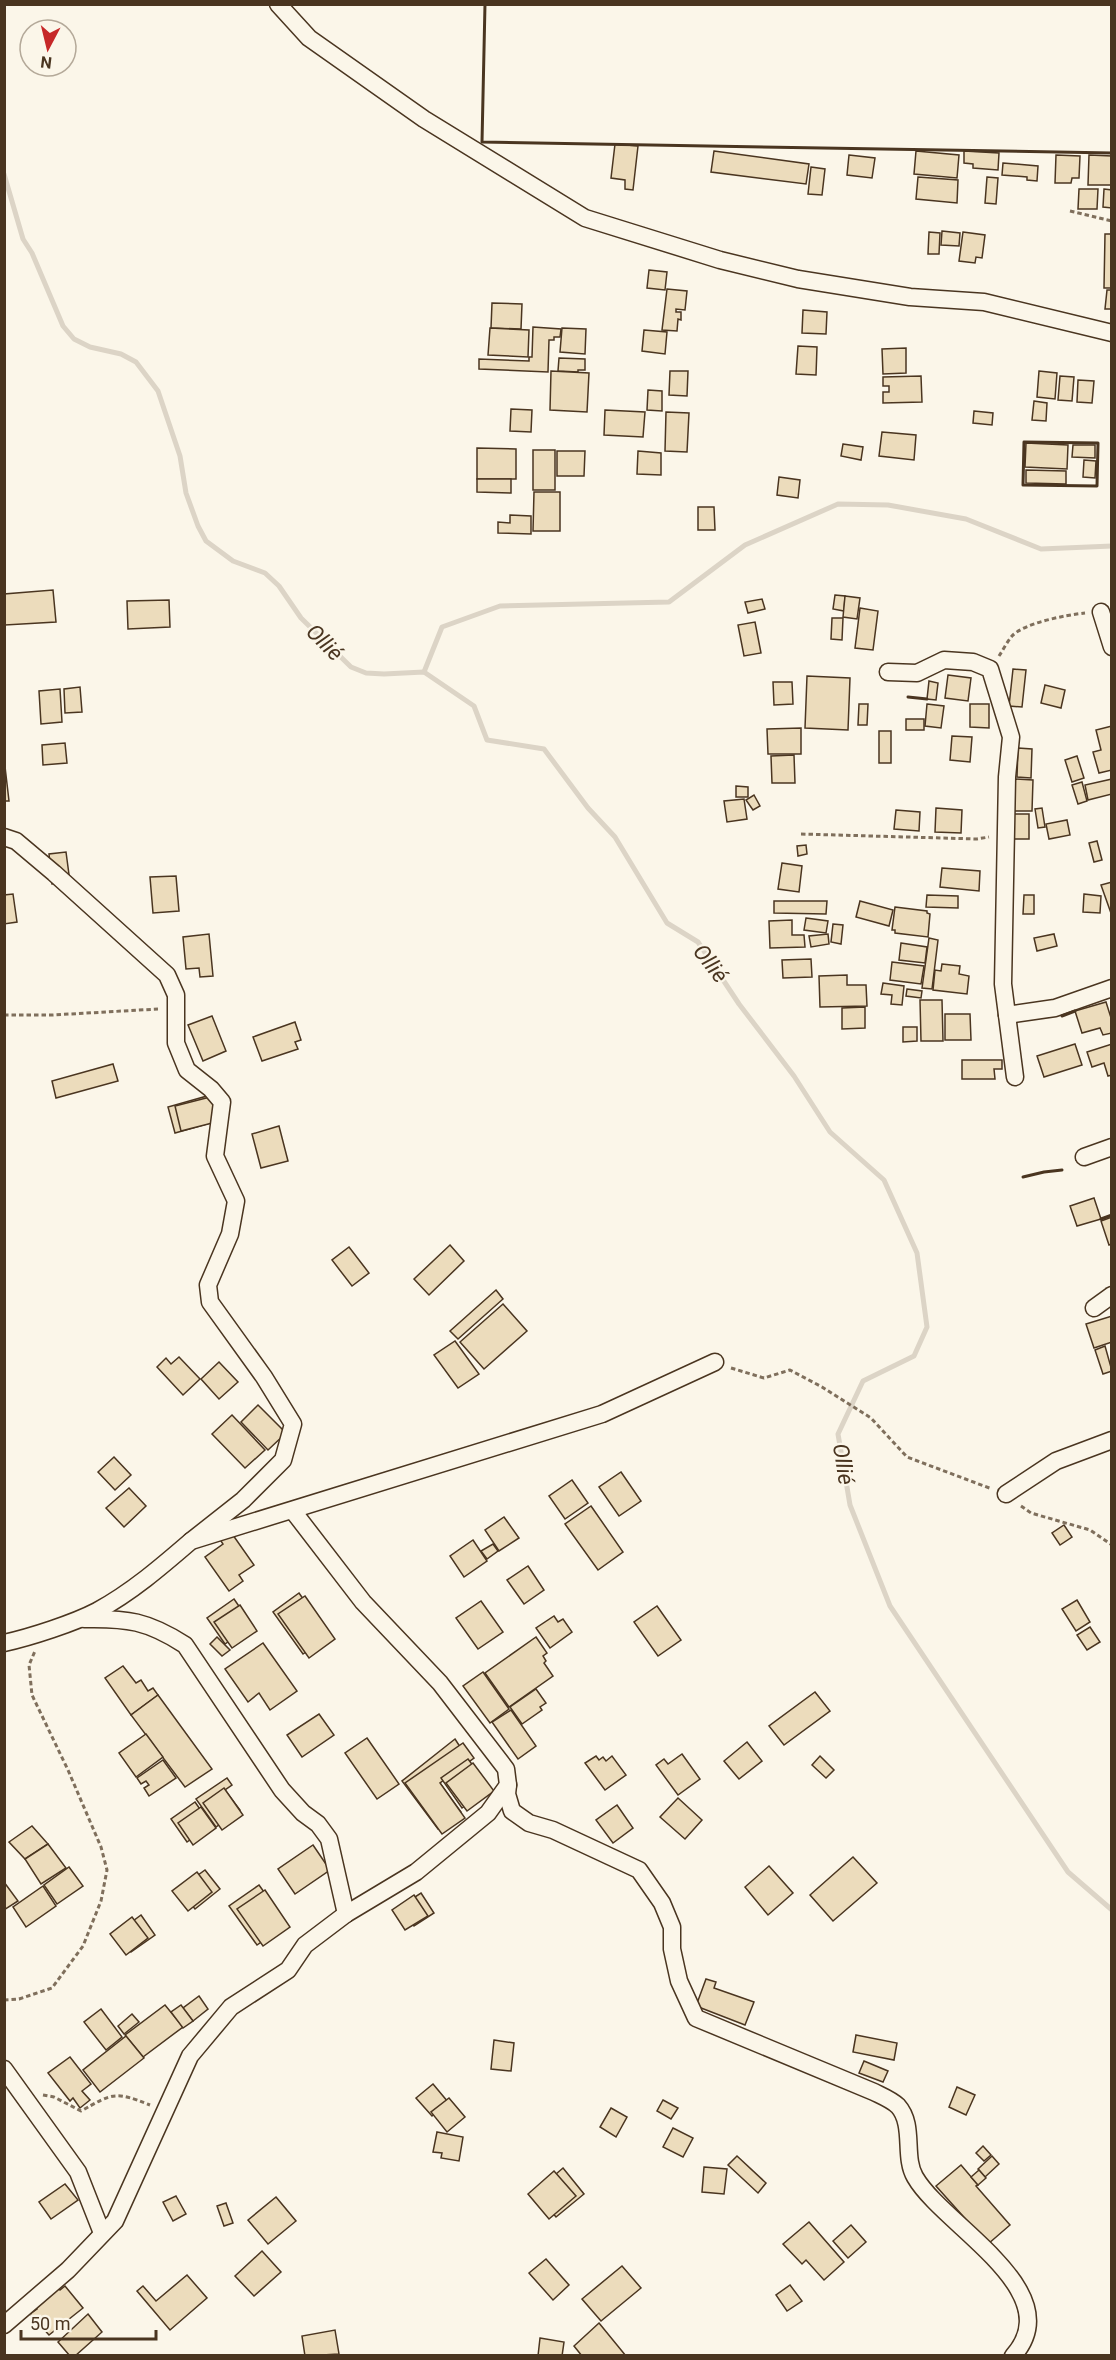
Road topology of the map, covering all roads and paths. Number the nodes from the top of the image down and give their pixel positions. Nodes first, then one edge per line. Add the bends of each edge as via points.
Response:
1 (278, 4) edge
2 (1070, 211) dead end
3 (1112, 221) edge
4 (1112, 333) edge
5 (1101, 612) joint
6 (1112, 647) edge
7 (990, 669) junction
8 (888, 672) dead end
9 (801, 834) dead end
10 (1006, 834) junction
11 (4, 837) edge
12 (1112, 988) edge
13 (176, 1009) junction
14 (4, 1015) edge
15 (1007, 1015) junction
16 (1015, 1077) dead end
17 (1112, 1147) edge
18 (1084, 1156) dead end
19 (1112, 1295) edge
20 (1094, 1308) dead end
21 (715, 1362) joint
22 (1112, 1440) edge
23 (1006, 1494) junction
24 (293, 1511) junction
25 (191, 1541) junction
26 (1112, 1545) edge
27 (74, 1620) junction
28 (45, 1631) junction
29 (4, 1643) edge
30 (508, 1785) junction
31 (346, 1914) junction
32 (4, 2000) edge
33 (4, 2068) edge
34 (36, 2094) dead end
35 (165, 2112) junction
36 (102, 2233) junction
37 (4, 2325) edge
38 (1013, 2355) edge

1 - 4 street via 309,38 424,119 585,218 720,260 798,279 910,297 984,302
2 - 3 path
5 - 6 street
5 - 7 path via 1069,614 1013,635
7 - 8 street via 973,662 944,660 917,673
7 - 10 street via 1011,737
9 - 10 path via 977,839
10 - 15 street via 1003,984
11 - 13 street via 16,841 54,873 167,975 176,995
12 - 15 street via 1054,1008
13 - 14 path
13 - 25 street via 176,1043 186,1070 222,1102 215,1156 236,1201 230,1234 208,1285 210,1302 293,1424 283,1460 243,1500
15 - 16 street
17 - 18 street
19 - 20 street
21 - 23 path via 764,1378 790,1370 871,1418 907,1457
21 - 24 street via 602,1414
22 - 23 street via 1056,1461
23 - 26 path via 1031,1513 1090,1530
24 - 25 street
24 - 30 street via 363,1602 440,1683 506,1769
25 - 27 street via 150,1576 96,1611
27 - 28 street
27 - 31 street via 119,1618 161,1629 185,1645 282,1790 328,1839
28 - 29 street
28 - 32 path via 29,1665 32,1695 68,1770 107,1870 101,1901 83,1946 52,1988
30 - 31 street via 488,1813 416,1872
30 - 38 street via 512,1811 529,1823 639,1870 662,1903 672,1928 679,1981 696,2018 874,2092 898,2106 904,2117 914,2175 927,2193 1007,2271 1026,2304 1028,2328 1023,2344
31 - 35 street via 305,1945 288,1970 231,2007 190,2056
33 - 36 street via 78,2172
34 - 35 path via 54,2097 81,2111 110,2095 128,2096
35 - 36 street via 115,2221
36 - 37 street via 68,2270

